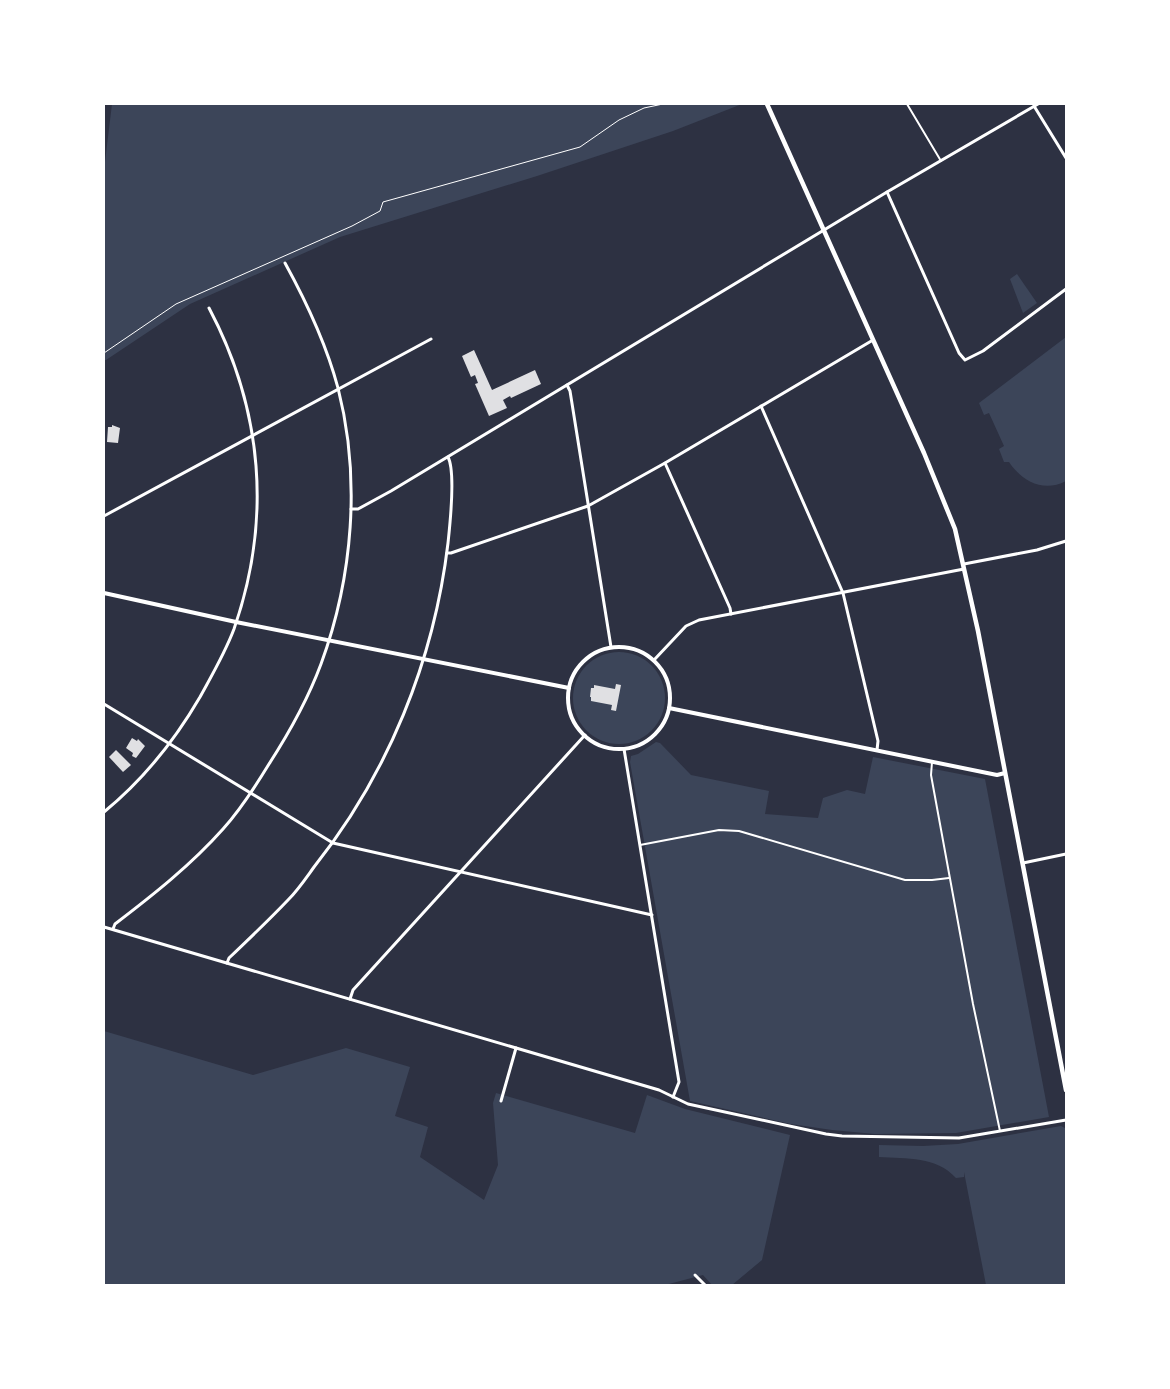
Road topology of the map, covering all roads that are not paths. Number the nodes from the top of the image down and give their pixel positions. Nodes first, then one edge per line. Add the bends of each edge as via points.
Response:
1 (767, 104) edge
2 (907, 104) edge
3 (1036, 105) edge
4 (1066, 158) edge
5 (942, 161) junction
6 (887, 192) junction
7 (824, 230) junction
8 (285, 263) dead end
9 (1066, 289) edge
10 (209, 308) dead end
11 (431, 339) dead end
12 (873, 340) junction
13 (567, 385) junction
14 (338, 390) junction
15 (761, 406) junction
16 (253, 436) junction
17 (448, 456) junction
18 (665, 464) junction
19 (588, 506) junction
20 (351, 509) junction
21 (104, 516) edge
22 (1066, 541) edge
23 (447, 553) junction
24 (964, 566) junction
25 (104, 593) edge
26 (843, 593) junction
27 (731, 614) junction
28 (236, 622) junction
29 (329, 640) junction
30 (611, 647) junction
31 (424, 660) junction
32 (654, 660) junction
33 (569, 688) junction
34 (104, 704) edge
35 (669, 708) junction
36 (585, 735) junction
37 (169, 744) junction
38 (624, 749) junction
39 (877, 750) junction
40 (932, 761) junction
41 (1005, 774) junction
42 (250, 794) junction
43 (104, 812) edge
44 (333, 843) junction
45 (640, 845) junction
46 (1066, 854) edge
47 (1022, 863) junction
48 (460, 872) junction
49 (949, 878) junction
50 (652, 915) junction
51 (104, 927) edge
52 (114, 929) junction
53 (227, 963) junction
54 (350, 999) junction
55 (516, 1048) junction
56 (1066, 1090) edge
57 (673, 1098) junction
58 (501, 1101) dead end
59 (1066, 1120) edge
60 (1000, 1131) junction
61 (695, 1275) dead end
62 (705, 1285) edge

1 - 7 main road
2 - 5 lane
3 - 4 street
3 - 5 street
5 - 6 street
6 - 7 street
6 - 9 street via 964,360 983,352
7 - 12 main road
7 - 13 street
8 - 14 street via 316,323
10 - 16 street via 239,376
11 - 14 street
12 - 15 street
12 - 24 main road via 955,528
13 - 17 street
13 - 19 street
14 - 16 street
14 - 20 street via 349,447
15 - 18 street
15 - 26 street
16 - 21 street
16 - 28 street via 257,480 256,529
17 - 20 street via 358,509
17 - 23 street via 452,475
18 - 19 street
18 - 27 street
19 - 23 street
19 - 30 street
20 - 29 street via 342,590
22 - 24 street
23 - 31 street
24 - 26 street
24 - 41 main road
25 - 28 street
26 - 27 street
26 - 39 street
27 - 32 street via 686,626
28 - 29 street
28 - 37 street via 204,690
29 - 31 street
29 - 42 street via 301,709
30 - 32 street via 632,649
30 - 33 street via 587,658 572,676
31 - 33 street
31 - 44 street via 384,758 360,803
32 - 35 street via 668,684
33 - 36 street via 572,718
34 - 37 street
35 - 38 street via 659,729 650,738
35 - 39 street
36 - 38 street via 603,746
36 - 48 street
37 - 42 street
37 - 43 street via 144,774
38 - 45 street
39 - 40 street
40 - 41 street
40 - 49 lane via 931,775
41 - 47 main road
42 - 44 street
42 - 52 street via 223,829 184,870 115,924
44 - 48 street
44 - 53 street via 289,899 228,958
45 - 49 lane via 719,830 739,831 904,880
45 - 50 street
46 - 47 street
47 - 56 main road
48 - 50 street
48 - 54 street via 353,990
49 - 60 lane
50 - 57 street via 679,1082
51 - 52 street
52 - 53 street
53 - 54 street
54 - 55 street
55 - 57 street via 659,1090
55 - 58 street
57 - 60 street via 834,1135 959,1138
59 - 60 street
61 - 62 street

